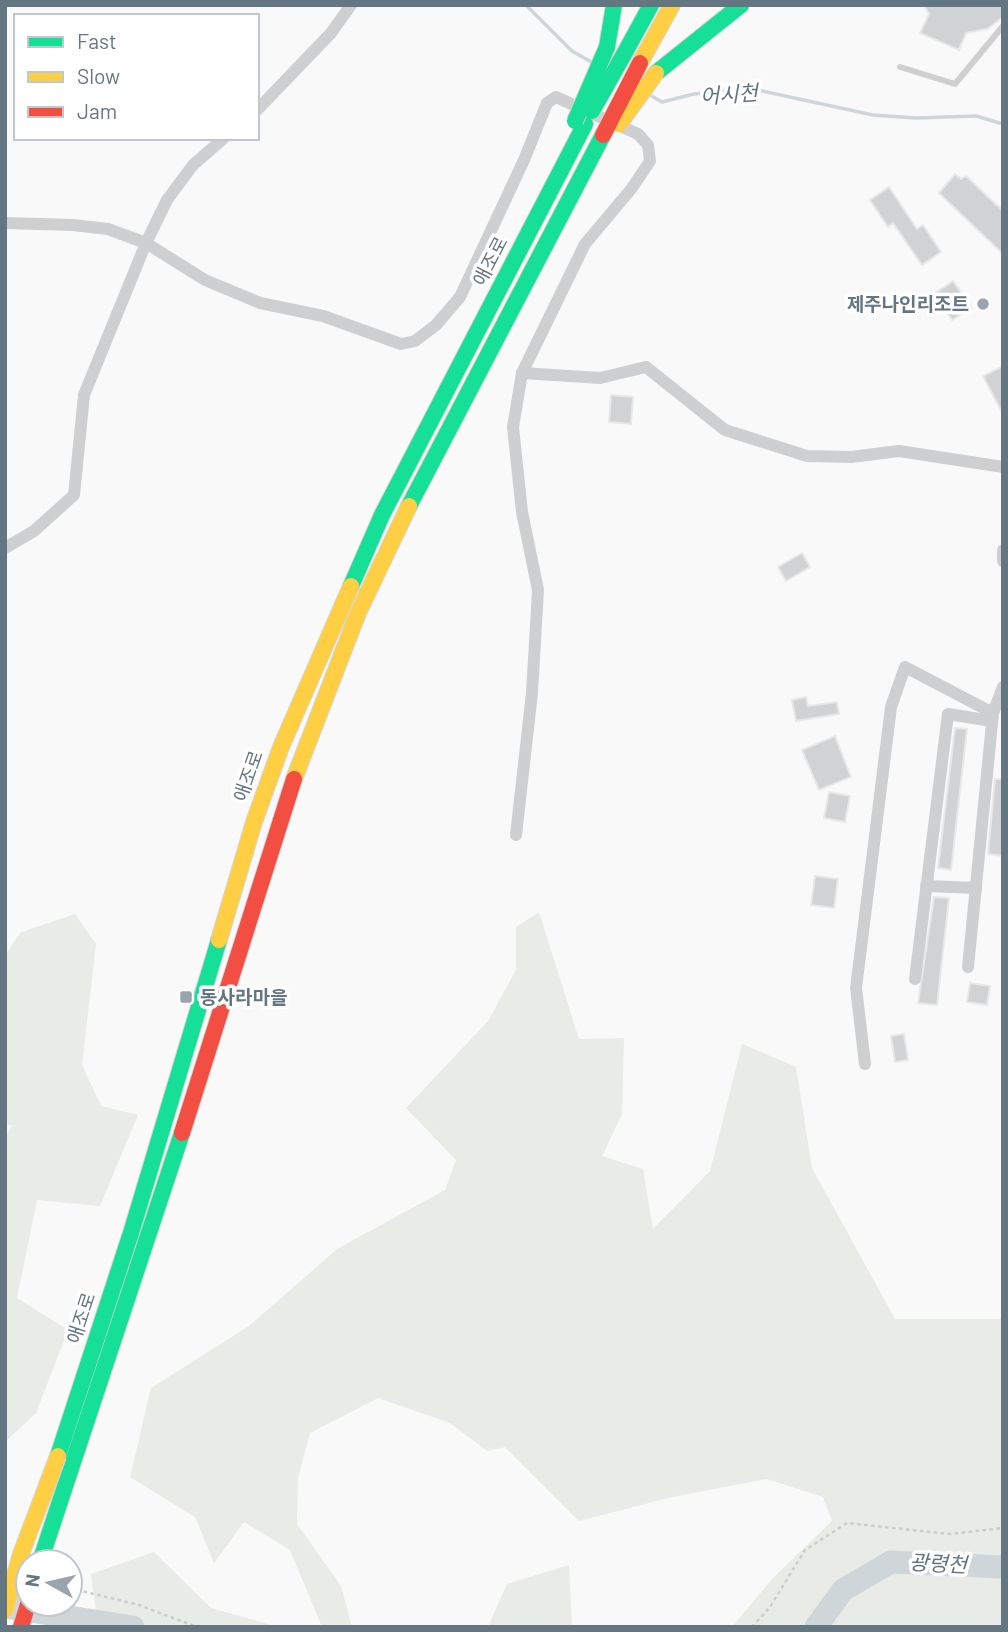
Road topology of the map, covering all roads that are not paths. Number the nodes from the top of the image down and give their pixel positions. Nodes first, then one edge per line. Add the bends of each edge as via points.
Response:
1 (351, 5) edge
2 (614, 5) edge
3 (651, 5) edge
4 (672, 5) edge
5 (741, 5) edge
6 (1003, 26) edge
7 (900, 67) dead end
8 (259, 108) edge
9 (580, 122) junction
10 (606, 137) junction
11 (222, 140) edge
12 (5, 223) edge
13 (146, 243) junction
14 (522, 373) junction
15 (1003, 467) edge
16 (5, 548) edge
17 (1003, 550) edge
18 (1003, 561) edge
19 (1003, 687) edge
20 (993, 717) junction
21 (516, 835) dead end
22 (926, 886) junction
23 (976, 888) junction
24 (968, 967) dead end
25 (915, 979) dead end
26 (865, 1064) dead end
27 (45, 1548) edge
28 (5, 1610) edge

1 - 8 street via 331,33
2 - 9 street, bridge via 607,47
3 - 9 street, 애조로, bridge
4 - 10 street, bridge
5 - 10 street, bridge via 656,73
6 - 7 lane via 955,84
9 - 28 street, 애조로, bridge via 540,212 382,515 281,747 254,822 131,1233
10 - 27 street, 애조로 via 399,525 303,750
11 - 13 street via 193,165 167,200
12 - 13 street via 108,229
13 - 14 street via 205,280 260,303 323,316 401,344 415,341 460,297 547,103 556,97 638,134 649,145 650,161 585,244
13 - 16 street via 84,394 74,495 34,531
14 - 15 street via 600,378 646,367 725,430 807,456 898,452
14 - 21 street via 513,426 522,512 538,590
17 - 18 street
19 - 20 street
20 - 22 street via 947,714
20 - 23 street
20 - 26 street via 905,667 891,707 856,988
22 - 23 street
22 - 25 street
23 - 24 street

